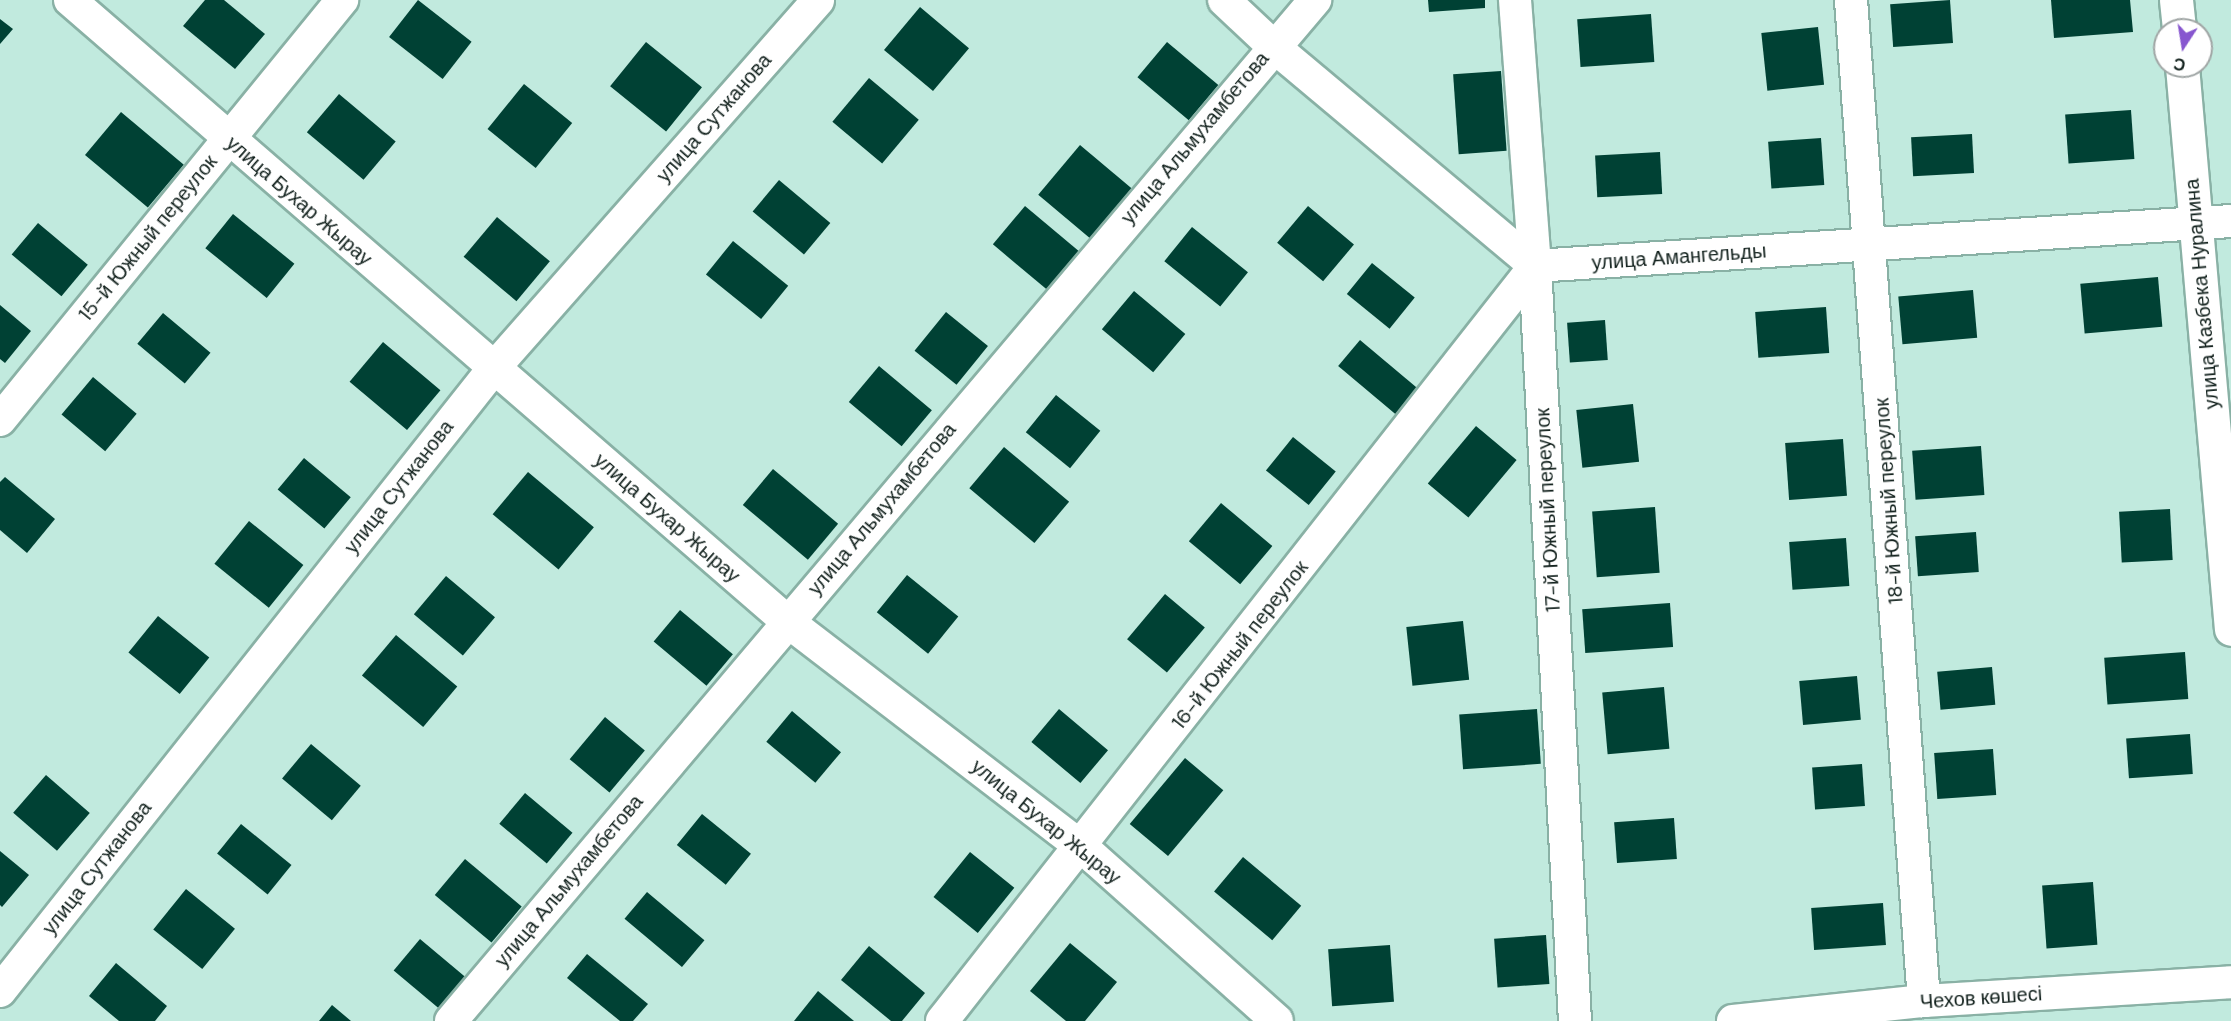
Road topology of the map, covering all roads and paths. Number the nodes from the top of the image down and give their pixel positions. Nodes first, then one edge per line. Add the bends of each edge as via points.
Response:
1 (70, 0) edge
2 (342, 0) edge
3 (818, 0) edge
4 (1224, 0) edge
5 (1315, 0) edge
6 (1515, 0) edge
7 (1851, 0) edge
8 (2176, 0) edge
9 (2178, 18) edge
10 (1273, 46) junction
11 (2183, 78) edge
12 (228, 140) junction
13 (2231, 221) edge
14 (2196, 225) junction
15 (1871, 245) junction
16 (1535, 266) junction
17 (494, 368) junction
18 (0, 420) edge
19 (787, 621) junction
20 (2231, 629) edge
21 (1082, 847) junction
22 (2231, 982) edge
23 (0, 992) edge
24 (1924, 1001) junction
25 (451, 1021) edge
26 (942, 1021) edge
27 (1277, 1021) edge
28 (1575, 1021) edge
29 (1733, 1021) edge

1 - 12 street, улица Бухар Жырау
2 - 12 street, 15-й Южный переулок
3 - 17 street, улица Сутжанова
4 - 10 street
5 - 10 street, улица Альмухамбетова
6 - 16 street, 17-й Южный переулок
7 - 15 street, 18-й Южный переулок
8 - 9 street
10 - 16 street
10 - 19 street, улица Альмухамбетова
11 - 14 street, улица Казбека Нуралина
12 - 17 street, улица Бухар Жырау
12 - 18 street, 15-й Южный переулок
13 - 14 street, улица Амангельды
14 - 15 street, улица Амангельды
14 - 20 street, улица Казбека Нуралина
15 - 16 street, улица Амангельды
15 - 24 street, 18-й Южный переулок
16 - 21 street, 16-й Южный переулок
16 - 28 street, 17-й Южный переулок
17 - 19 street, улица Бухар Жырау
17 - 23 street, улица Сутжанова
19 - 21 street, улица Бухар Жырау
19 - 25 street, улица Альмухамбетова
21 - 26 street, 16-й Южный переулок
21 - 27 street, улица Бухар Жырау
22 - 24 street, Чехов көшесі
24 - 29 street, Чехов көшесі

